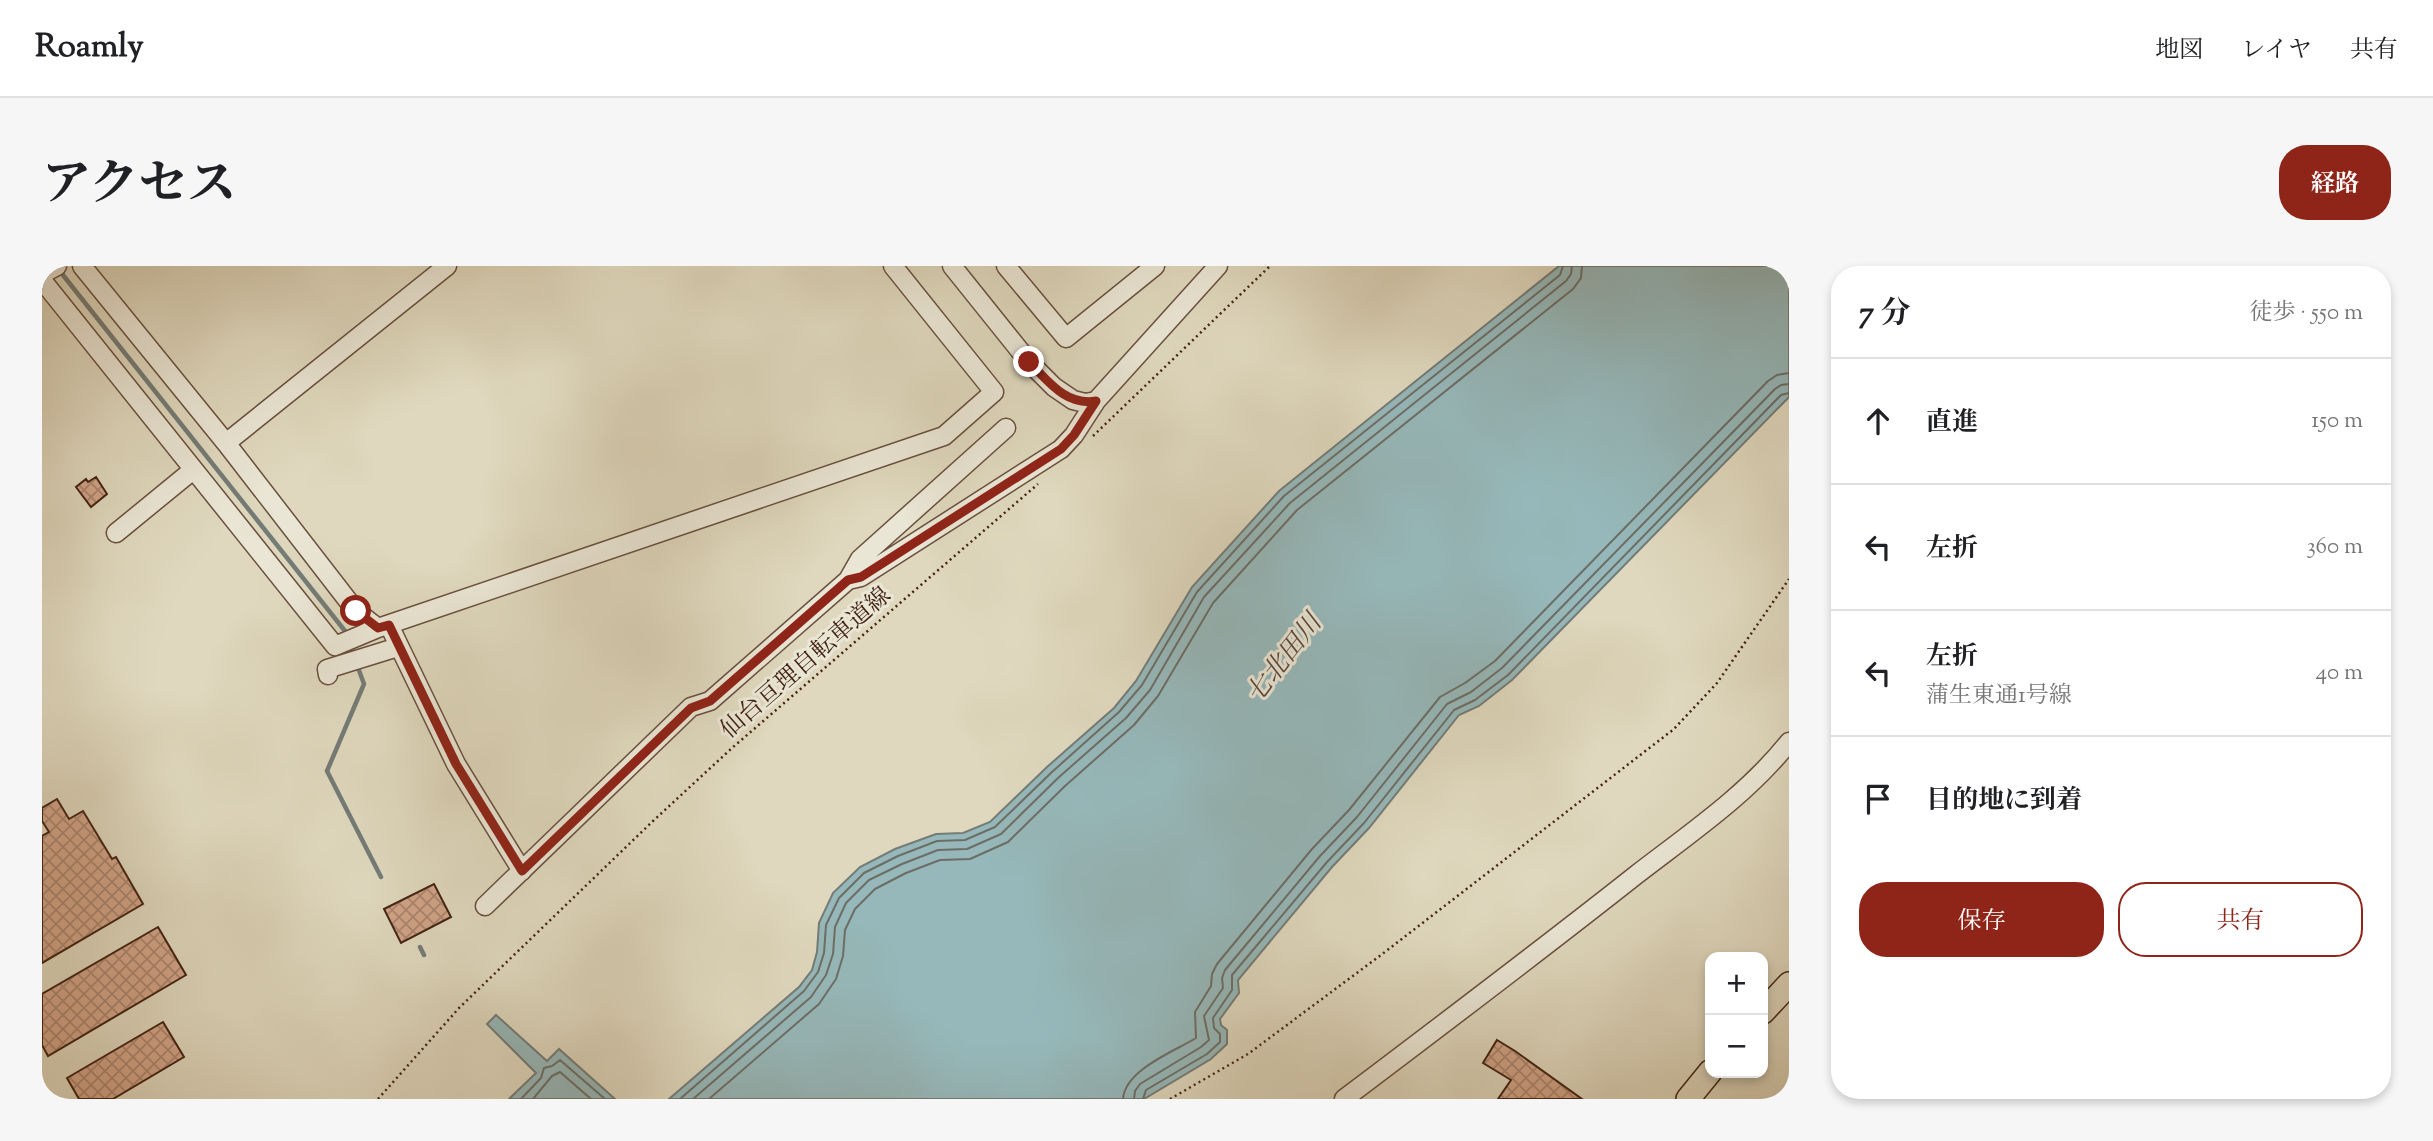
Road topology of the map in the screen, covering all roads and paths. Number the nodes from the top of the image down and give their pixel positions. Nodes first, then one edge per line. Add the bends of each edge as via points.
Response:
1 (82, 266) edge
2 (447, 266) edge
3 (893, 266) edge
4 (952, 266) edge
5 (1006, 266) edge
6 (1155, 266) edge
7 (1218, 266) edge
8 (1270, 266) edge
9 (46, 274) edge
10 (1096, 401) junction
11 (1006, 428) dead end
12 (1086, 442) dead end
13 (226, 443) junction
14 (193, 470) junction
15 (1045, 478) dead end
16 (116, 533) dead end
17 (1789, 579) edge
18 (848, 580) junction
19 (386, 634) junction
20 (334, 670) dead end
21 (1789, 742) edge
22 (522, 871) junction
23 (485, 906) dead end
24 (1786, 995) edge
25 (1768, 1008) edge
26 (1705, 1078) edge
27 (379, 1099) edge
28 (1170, 1099) edge
29 (1344, 1099) edge
30 (1688, 1099) edge

1 - 13 street
2 - 13 street
3 - 19 street via 994,392 944,436
4 - 10 street via 1054,387 1073,400
5 - 6 street via 1066,338
7 - 10 street
8 - 12 path
9 - 14 street
10 - 18 street via 1061,449 861,577
11 - 18 street via 860,559
13 - 19 street via 356,611
14 - 16 street
14 - 19 street via 335,646
15 - 27 path, 仙台亘理自転車道線 via 653,821 459,1008
17 - 28 path via 1717,683 1674,729 1248,1054
18 - 22 street via 710,701 691,708
19 - 20 street via 374,653
19 - 22 street via 456,764
21 - 29 street via 1720,809
22 - 23 street
24 - 25 main road
26 - 30 main road

